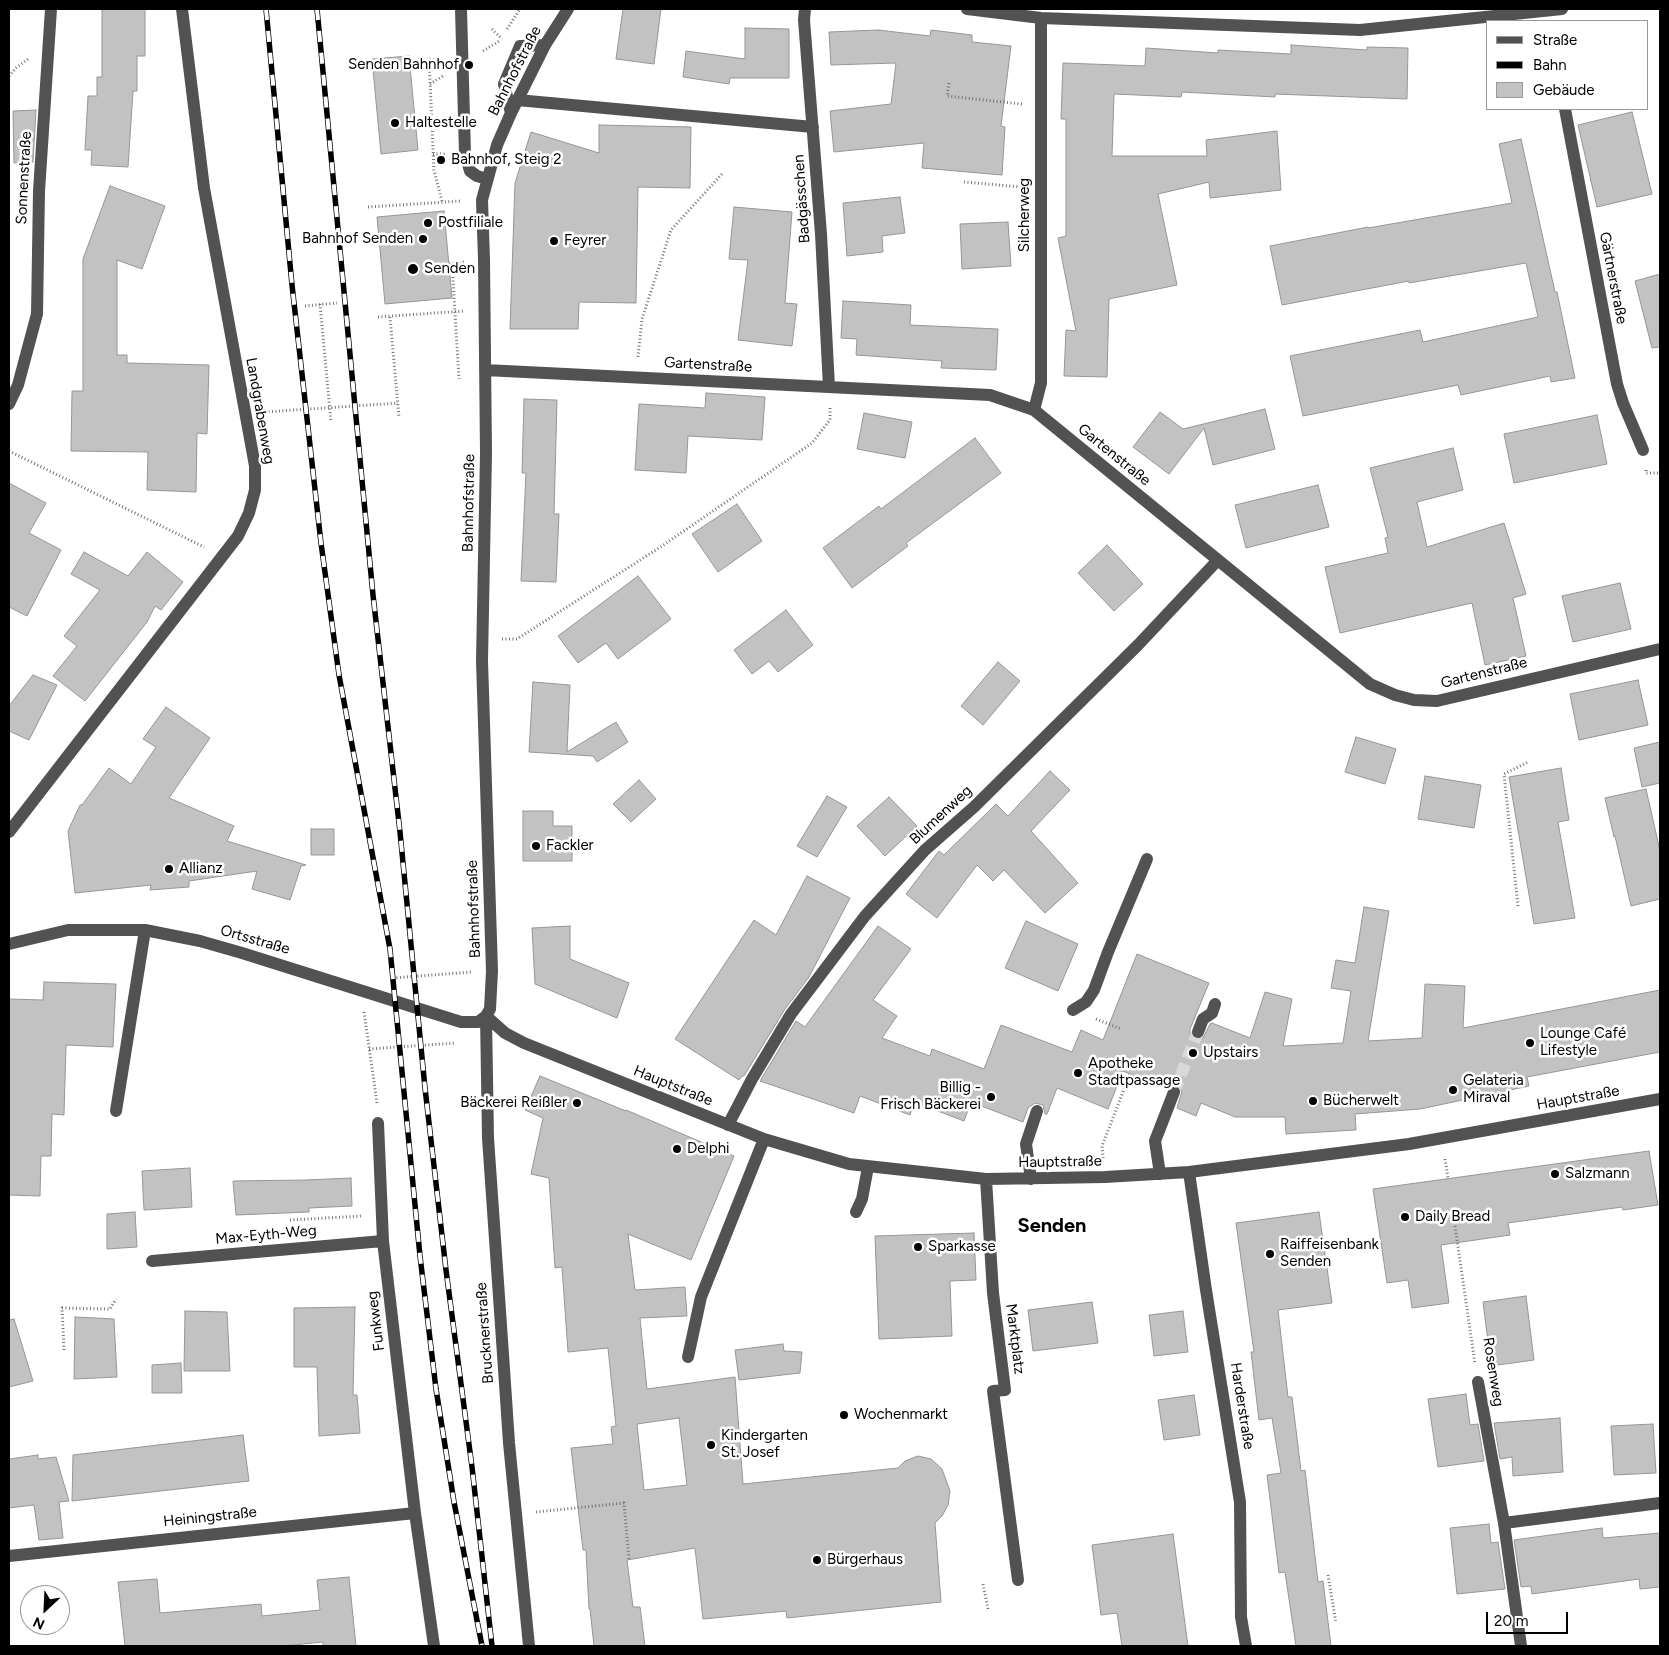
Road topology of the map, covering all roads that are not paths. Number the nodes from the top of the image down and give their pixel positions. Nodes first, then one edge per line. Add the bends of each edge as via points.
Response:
1 (52, 9) edge
2 (182, 9) edge
3 (461, 9) edge
4 (568, 9) edge
5 (805, 9) edge
6 (967, 9) edge
7 (1562, 9) edge
8 (1547, 16) edge
9 (1040, 18) junction
10 (1494, 20) edge
11 (1486, 21) edge
12 (545, 45) junction
13 (517, 100) junction
14 (1565, 110) edge
15 (511, 113) junction
16 (813, 127) junction
17 (487, 179) junction
18 (485, 370) junction
19 (829, 387) junction
20 (9, 404) edge
21 (1034, 410) junction
22 (1643, 450) dead end
23 (1217, 561) junction
24 (1660, 649) edge
25 (9, 832) edge
26 (1147, 859) dead end
27 (145, 930) junction
28 (9, 942) edge
29 (1215, 1004) dead end
30 (1073, 1010) dead end
31 (486, 1016) junction
32 (1198, 1032) tunnel mouth
33 (1174, 1092) tunnel mouth
34 (1660, 1099) edge
35 (116, 1111) dead end
36 (1037, 1111) dead end
37 (378, 1123) road end
38 (728, 1125) junction
39 (764, 1139) junction
40 (868, 1167) junction
41 (1189, 1172) junction
42 (1160, 1174) junction
43 (986, 1179) junction
44 (1031, 1179) junction
45 (856, 1212) dead end
46 (383, 1241) junction
47 (152, 1261) dead end
48 (688, 1357) dead end
49 (1478, 1382) road end
50 (1660, 1503) edge
51 (415, 1512) junction
52 (1504, 1523) junction
53 (9, 1556) edge
54 (1018, 1580) dead end
55 (434, 1646) edge
56 (529, 1646) edge
57 (1246, 1646) edge
58 (1521, 1646) edge

1 - 20 street, Sonnenstraße via 39,190 37,314 18,385
2 - 25 street, Landgrabenweg via 204,188 255,466 255,490 238,536
3 - 17 street via 465,154 470,171
4 - 12 street, Bahnhofstraße
5 - 16 street, Badgässchen
6 - 9 street
7 - 8 street
8 - 10 street
9 - 11 street via 1360,30
9 - 21 street, Silcherweg via 1042,383
12 - 13 street, Bahnhofstraße
12 - 15 street via 520,46 504,84
13 - 15 street, Bahnhofstraße
13 - 16 street
14 - 22 street, Gärtnerstraße via 1623,402
15 - 17 street, Bahnhofstraße
16 - 19 street, Badgässchen
17 - 18 street, Bahnhofstraße via 482,200
18 - 19 street, Gartenstraße
18 - 31 street, Bahnhofstraße via 482,639 492,971 490,1009
19 - 21 street, Gartenstraße via 990,395
21 - 23 street, Gartenstraße
23 - 24 street, Gartenstraße via 1370,684 1414,700 1437,701
23 - 38 street, Blumenweg via 1138,646 974,807 925,850 865,916 791,1014
26 - 30 street via 1094,990 1086,1002
27 - 28 street, Ortsstraße via 68,930
27 - 31 street, Ortsstraße via 242,953 461,1022 478,1022
27 - 35 street
29 - 32 street
31 - 38 street, Hauptstraße via 524,1043
31 - 56 street, Brucknerstraße via 488,1138 509,1443
33 - 42 street via 1155,1141
34 - 41 street, Hauptstraße via 1409,1144
36 - 44 street via 1026,1144
37 - 46 street, Funkweg
38 - 39 street, Hauptstraße
39 - 40 street, Hauptstraße via 824,1158
39 - 48 street via 701,1297
40 - 43 street, Hauptstraße
40 - 45 street
41 - 42 street, Hauptstraße
41 - 57 street, Harderstraße via 1240,1502 1241,1617
42 - 44 street, Hauptstraße
43 - 44 street, Hauptstraße
43 - 54 street, Marktplatz via 993,1293 1005,1390 993,1391
46 - 47 street, Max-Eyth-Weg
46 - 51 street, Funkweg
49 - 52 street, Rosenweg
50 - 52 street
51 - 53 street, Heiningstraße
51 - 55 street, Funkweg
52 - 58 street, Rosenweg

